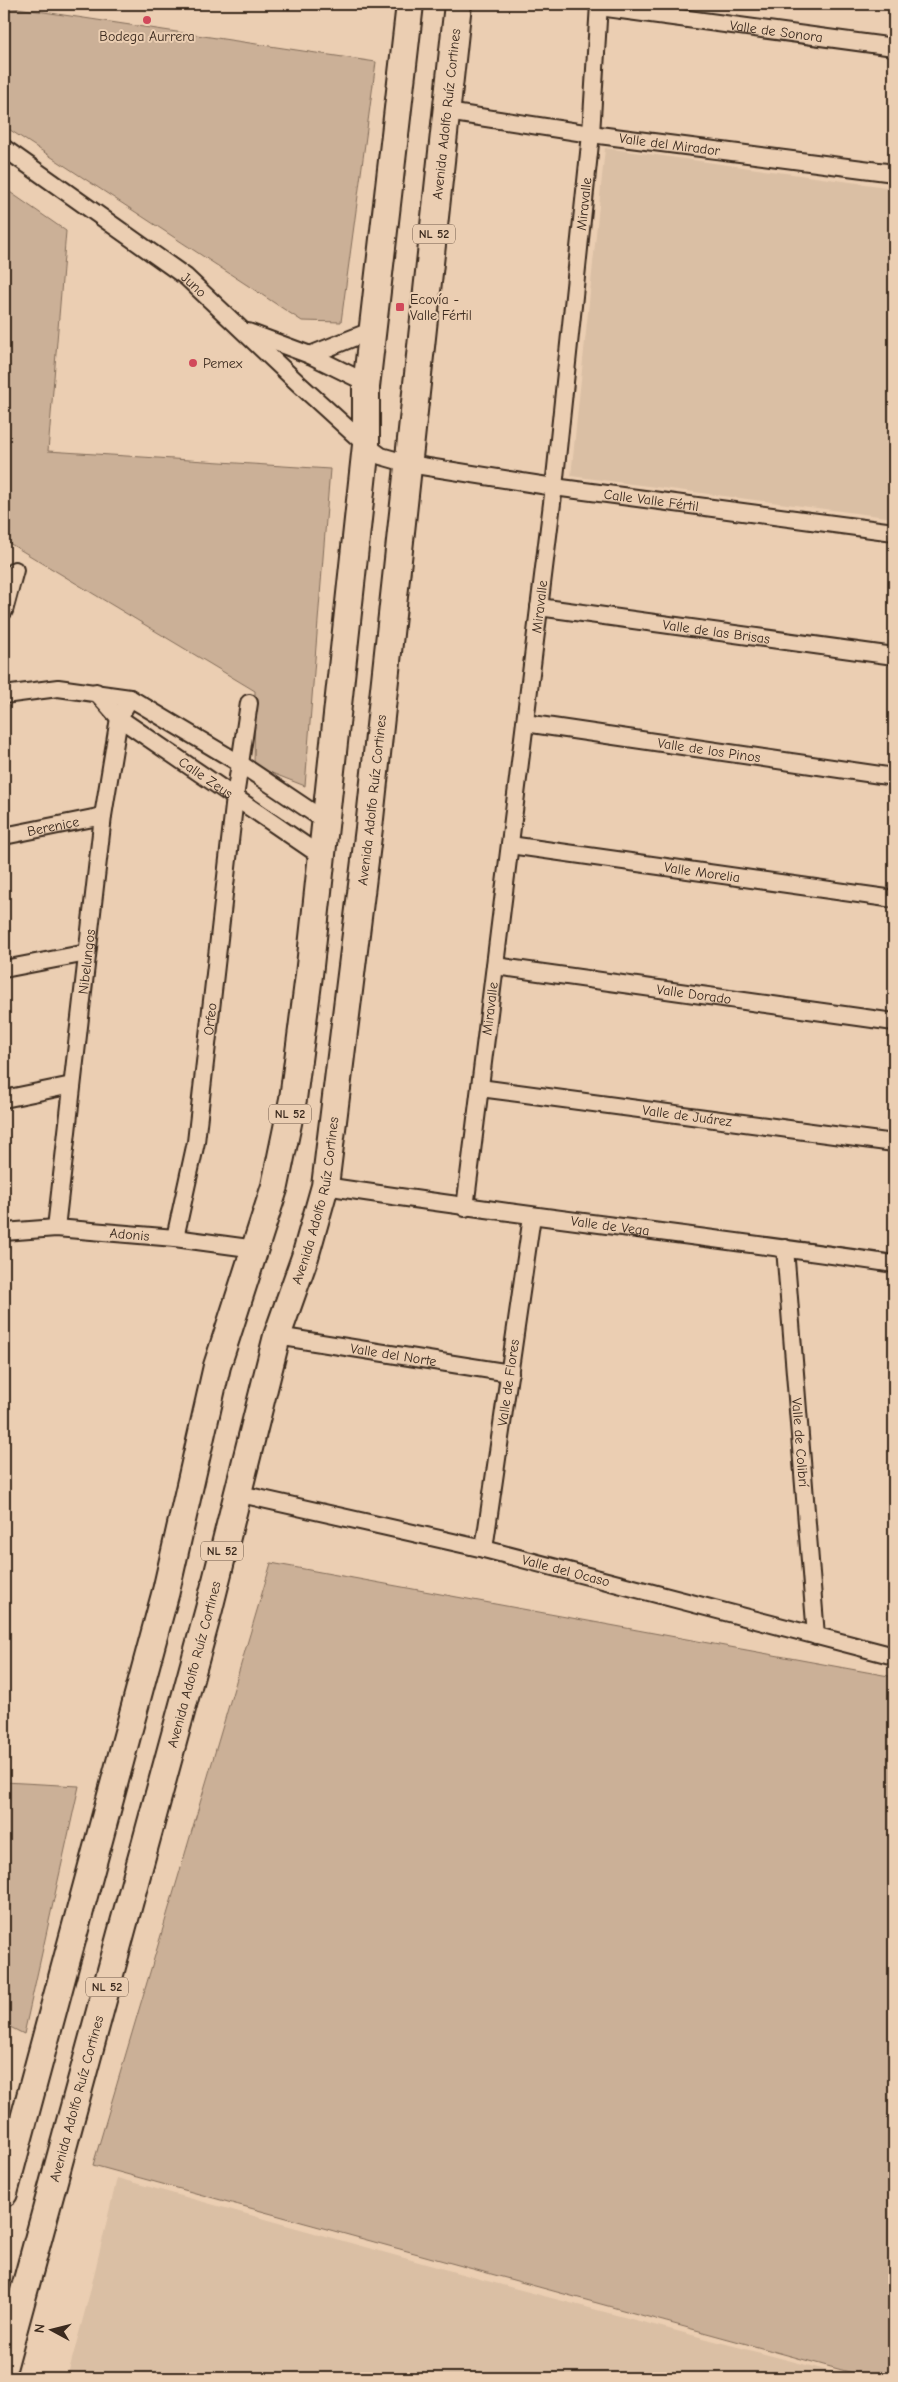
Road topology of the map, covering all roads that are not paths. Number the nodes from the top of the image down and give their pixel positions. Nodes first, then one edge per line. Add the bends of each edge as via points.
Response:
1 (410, 4) edge
2 (458, 4) edge
3 (599, 5) edge
4 (894, 47) edge
5 (447, 112) junction
6 (591, 134) junction
7 (4, 148) edge
8 (894, 173) edge
9 (241, 330) junction
10 (373, 330) junction
11 (310, 355) junction
12 (367, 383) junction
13 (366, 445) junction
14 (409, 464) junction
15 (554, 487) junction
16 (894, 532) edge
17 (15, 570) dead end
18 (539, 607) junction
19 (4, 611) edge
20 (894, 656) edge
21 (96, 692) junction
22 (4, 695) edge
23 (130, 698) junction
24 (249, 703) dead end
25 (119, 718) junction
26 (524, 723) junction
27 (239, 763) junction
28 (894, 777) edge
29 (234, 797) junction
30 (103, 816) junction
31 (324, 820) junction
32 (4, 836) edge
33 (510, 845) junction
34 (321, 856) junction
35 (894, 899) edge
36 (87, 953) junction
37 (495, 966) junction
38 (4, 969) edge
39 (894, 1022) edge
40 (72, 1085) junction
41 (480, 1088) junction
42 (4, 1099) edge
43 (894, 1143) edge
44 (325, 1186) junction
45 (465, 1208) junction
46 (532, 1216) junction
47 (56, 1228) junction
48 (4, 1232) edge
49 (175, 1238) junction
50 (785, 1248) junction
51 (256, 1249) junction
52 (894, 1264) edge
53 (277, 1336) junction
54 (510, 1373) junction
55 (236, 1494) junction
56 (484, 1549) junction
57 (816, 1636) junction
58 (894, 1656) edge
59 (4, 2192) edge
60 (4, 2365) edge

1 - 10 main road, NL 52
2 - 5 main road, Avenida Adolfo Ruíz Cortines / NL 52
3 - 4 street, Valle de Sonora
3 - 6 street, Miravalle
5 - 6 street, Valle del Mirador
5 - 14 main road, Avenida Adolfo Ruíz Cortines / NL 52
6 - 8 street, Valle del Mirador
6 - 15 street, Miravalle
7 - 9 street, Juno via 186,276
9 - 11 street
9 - 13 street, Juno
10 - 11 street
10 - 12 main road, NL 52
11 - 12 street
12 - 13 main road, NL 52
13 - 14 street, Juno via 382,456
13 - 31 main road, NL 52
14 - 15 street, Calle Valle Fértil
14 - 44 main road, Avenida Adolfo Ruíz Cortines / NL 52
15 - 16 street, Calle Valle Fértil
15 - 18 street, Miravalle
17 - 19 street
18 - 20 street, Valle de las Brisas
18 - 26 street, Miravalle
21 - 22 street, Calle Zeus via 58,688
21 - 23 street, Calle Zeus
21 - 25 street, Calle Zeus
23 - 25 street, Nibelungos
23 - 27 street, Calle Zeus
24 - 27 street, Orfeo
25 - 29 street, Calle Zeus
25 - 30 street, Nibelungos
26 - 28 street, Valle de los Pinos
26 - 33 street, Miravalle
27 - 29 street, Orfeo
27 - 31 street, Calle Zeus
29 - 34 street, Calle Zeus
29 - 49 street, Orfeo via 196,1142
30 - 32 street, Berenice
30 - 36 street, Nibelungos
31 - 34 main road, NL 52
33 - 35 street, Valle Morelia
33 - 37 street, Miravalle
34 - 51 main road, NL 52 via 293,1099 275,1186
36 - 38 street
36 - 40 street, Nibelungos
37 - 39 street, Valle Dorado
37 - 41 street, Miravalle
40 - 42 street
40 - 47 street, Nibelungos
41 - 43 street, Valle de Juárez
41 - 45 street, Miravalle
44 - 45 street, Valle de Vega
44 - 53 main road, Avenida Adolfo Ruíz Cortines / NL 52 via 305,1257
45 - 46 street, Valle de Vega
46 - 50 street, Valle de Vega
46 - 54 street, Valle de Flores
47 - 48 street, Adonis
47 - 49 street, Adonis
49 - 51 street, Adonis
50 - 52 street, Valle de Vega
50 - 57 street, Valle de Colibrí
51 - 59 main road, NL 52 via 217,1366 166,1591
53 - 54 street, Valle del Norte
53 - 55 main road, Avenida Adolfo Ruíz Cortines / NL 52
54 - 56 street, Valle de Flores
55 - 56 street, Valle del Ocaso
55 - 60 main road, Avenida Adolfo Ruíz Cortines / NL 52 via 201,1638
56 - 57 street, Valle del Ocaso
57 - 58 street, Valle del Ocaso

